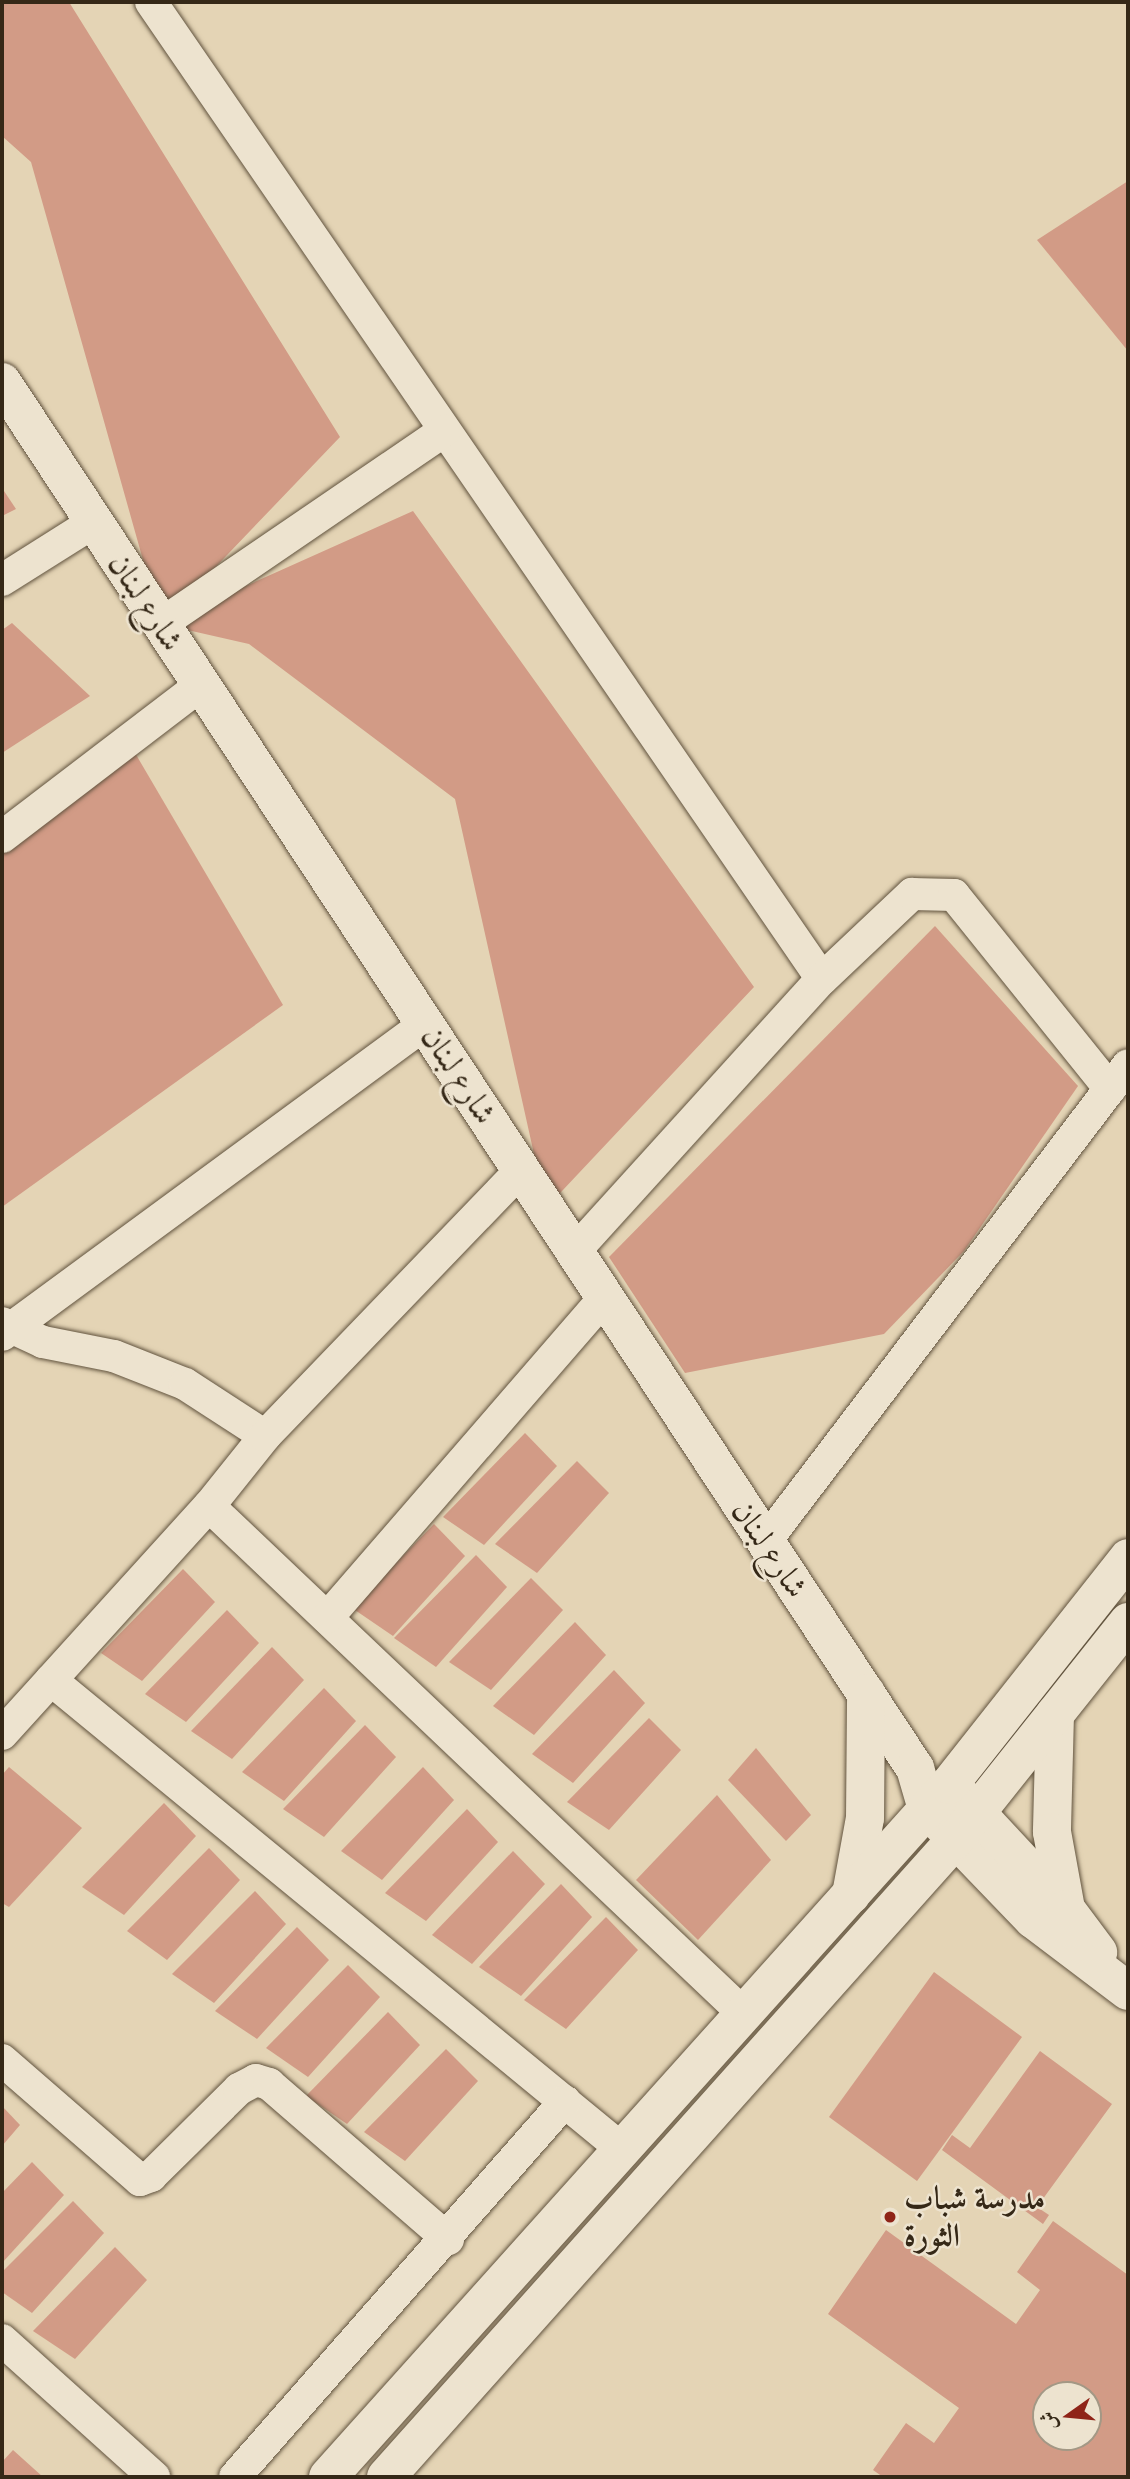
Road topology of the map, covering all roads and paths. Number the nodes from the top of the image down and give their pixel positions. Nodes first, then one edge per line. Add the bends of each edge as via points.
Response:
1 (151, 2) edge
2 (2, 382) edge
3 (444, 431) junction
4 (94, 522) junction
5 (2, 580) edge
6 (161, 624) junction
7 (201, 685) junction
8 (2, 836) edge
9 (822, 979) junction
10 (425, 1024) junction
11 (1119, 1077) edge
12 (521, 1170) junction
13 (575, 1251) junction
14 (605, 1297) junction
15 (4, 1329) edge
16 (265, 1436) junction
17 (209, 1506) junction
18 (765, 1542) junction
19 (1128, 1558) edge
20 (328, 1617) junction
21 (1128, 1622) edge
22 (51, 1680) junction
23 (866, 1693) junction
24 (1055, 1714) junction
25 (2, 1734) edge
26 (939, 1797) junction
27 (965, 1827) junction
28 (851, 1895) junction
29 (1066, 1909) junction
30 (1126, 1990) edge
31 (744, 2014) junction
32 (2, 2060) edge
33 (565, 2102) junction
34 (622, 2149) junction
35 (448, 2239) junction
36 (2, 2340) edge
37 (154, 2477) edge
38 (236, 2477) edge
39 (328, 2477) edge
40 (386, 2477) edge

1 - 3 street
2 - 4 street, شارع لبنان
3 - 6 street
3 - 9 street
4 - 5 street
4 - 6 street, شارع لبنان
6 - 7 street, شارع لبنان
7 - 8 street
7 - 10 street, شارع لبنان
9 - 11 street via 912,894 954,895
9 - 13 street
10 - 12 street, شارع لبنان
10 - 15 street
11 - 18 street
12 - 13 street, شارع لبنان
12 - 16 street
13 - 14 street, شارع لبنان
14 - 18 street, شارع لبنان
14 - 20 street
15 - 16 street via 114,1356 185,1384
16 - 17 street
17 - 20 street
17 - 22 street
18 - 23 street, شارع لبنان
19 - 26 street
20 - 31 street
21 - 24 street
22 - 25 street
22 - 33 street
23 - 26 street, شارع لبنان
23 - 28 street via 865,1818
24 - 27 street
24 - 29 street via 1052,1832
26 - 27 street, شارع لبنان
26 - 28 street
27 - 29 street, شارع لبنان
27 - 30 street, شارع لبنان via 1033,1919
27 - 40 street
28 - 31 street
29 - 30 street, شارع لبنان
31 - 34 street
32 - 35 street via 140,2180 151,2176 239,2089 256,2080 269,2084
33 - 34 street
33 - 35 street
34 - 39 street
35 - 38 street
36 - 37 street

